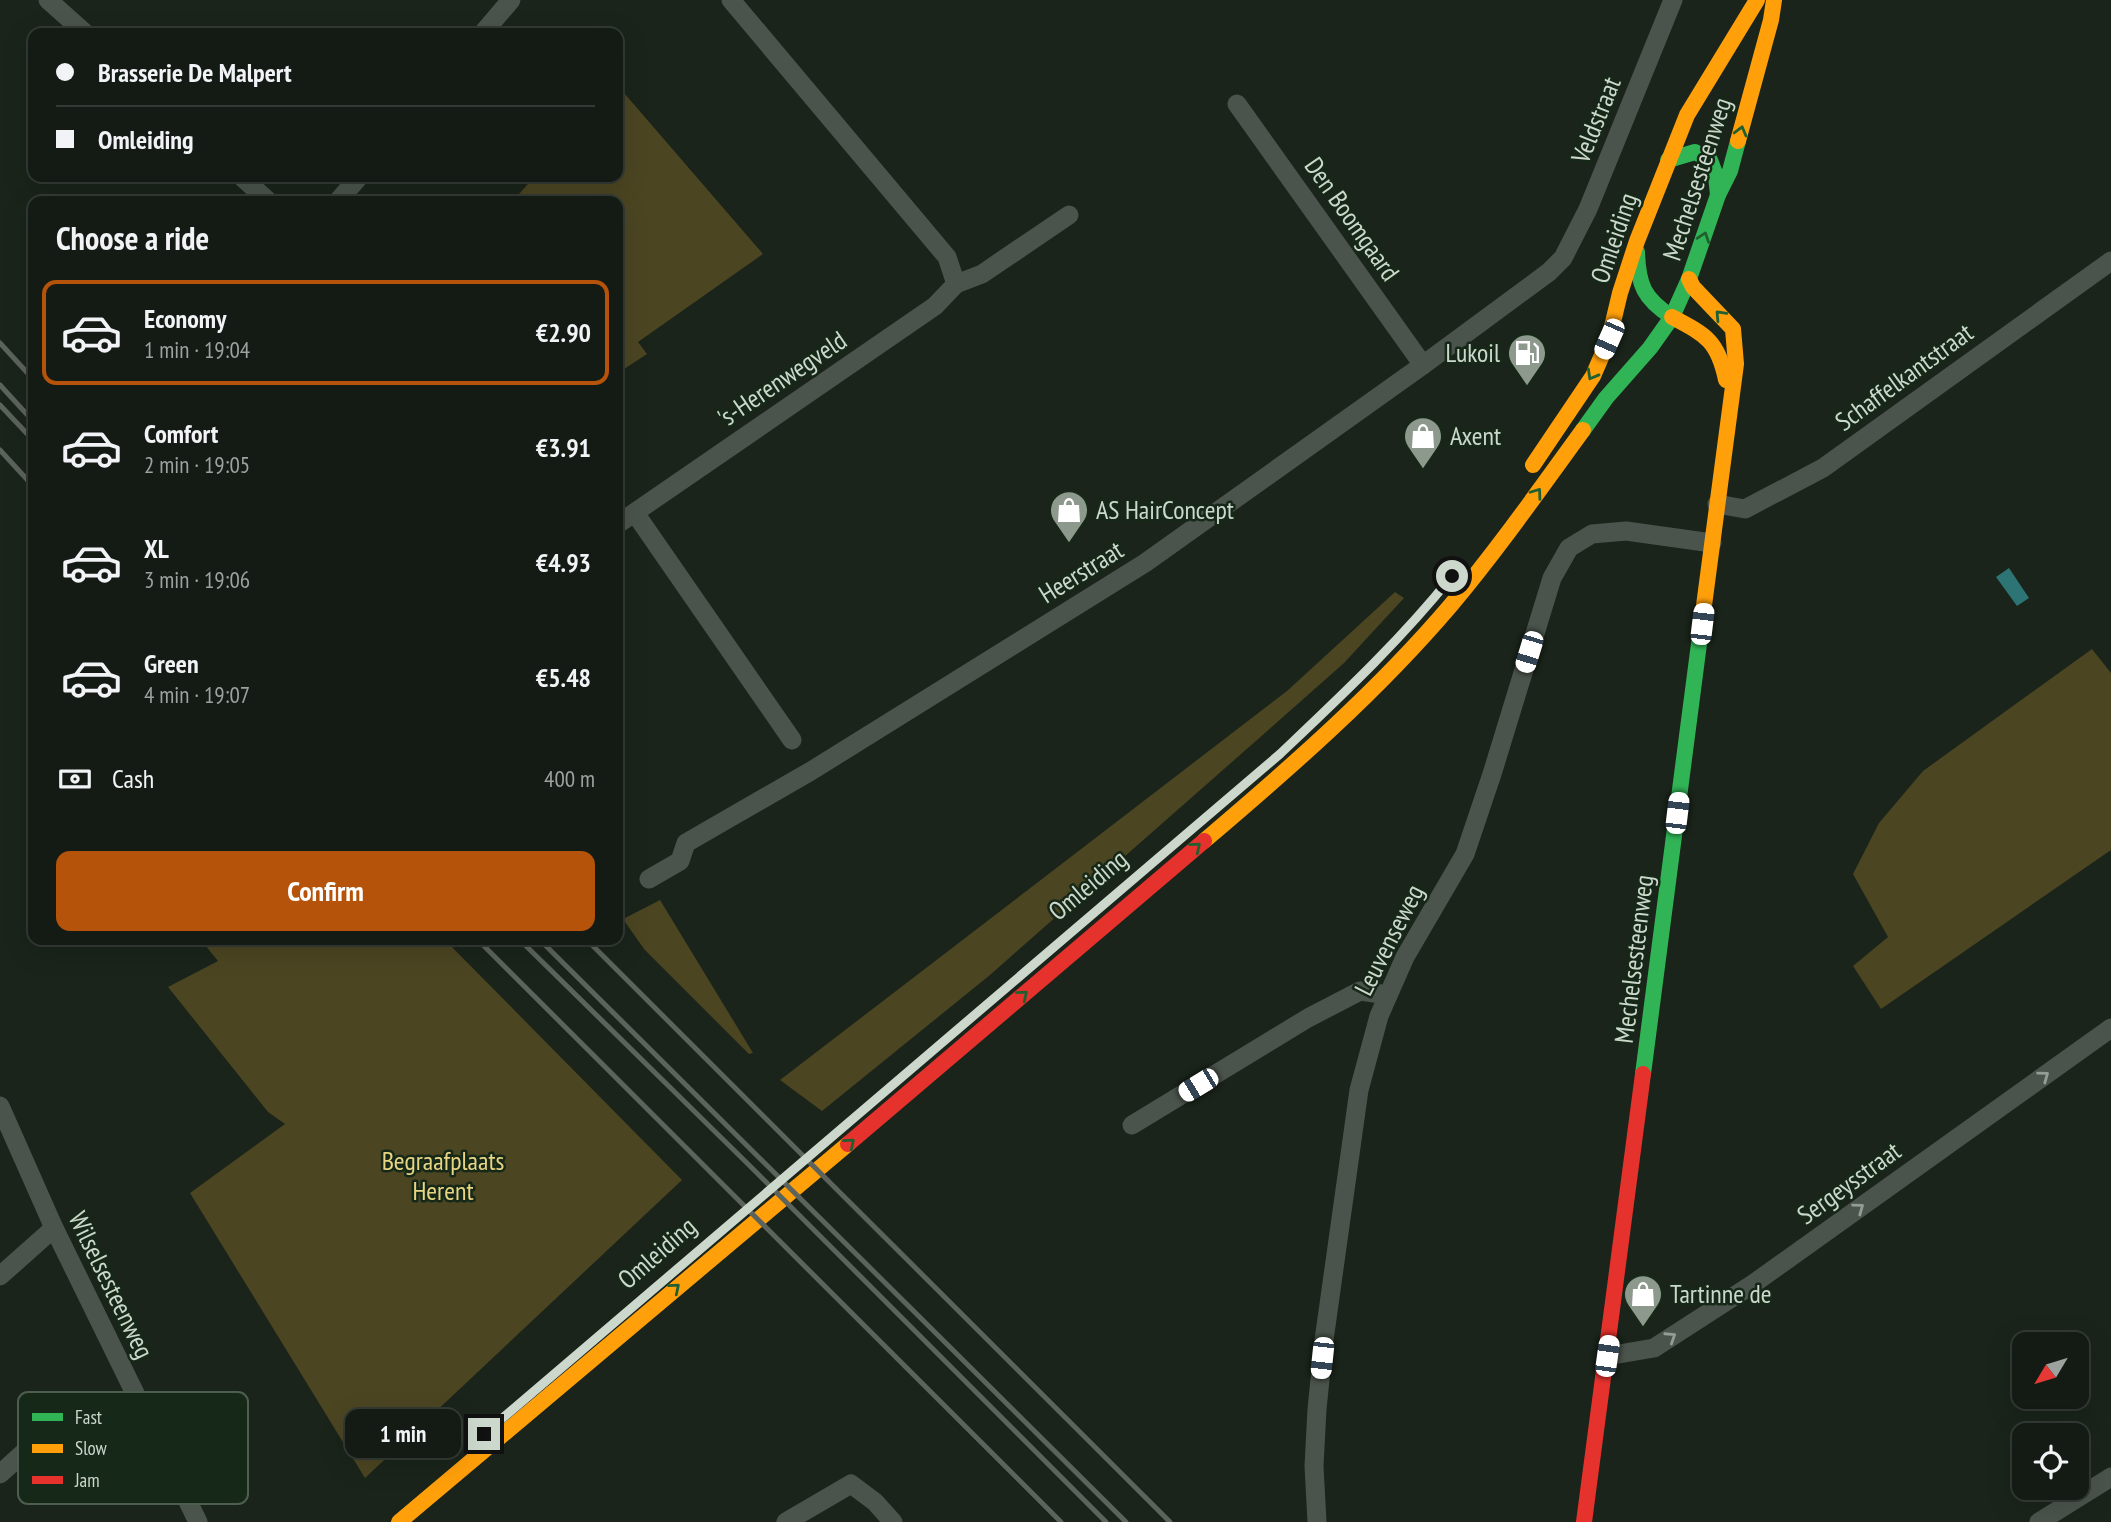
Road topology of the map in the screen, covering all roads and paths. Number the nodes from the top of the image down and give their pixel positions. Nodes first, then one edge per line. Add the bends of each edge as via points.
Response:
1 (48, 0) edge
2 (511, 0) edge
3 (731, 0) edge
4 (1674, 0) edge
5 (1757, 0) edge
6 (1774, 0) edge
7 (79, 28) edge
8 (487, 28) edge
9 (1237, 103) dead end
10 (1668, 160) junction
11 (247, 182) edge
12 (355, 182) edge
13 (1718, 195) junction
14 (263, 196) edge
15 (342, 196) edge
16 (1069, 215) dead end
17 (1637, 241) junction
18 (1563, 258) joint
19 (2111, 261) edge
20 (1689, 279) junction
21 (956, 284) junction
22 (1672, 317) junction
23 (1423, 365) junction
24 (1730, 402) junction
25 (1524, 478) dead end
26 (1717, 504) junction
27 (635, 513) junction
28 (623, 521) edge
29 (1712, 543) junction
30 (792, 740) dead end
31 (649, 879) dead end
32 (1388, 995) junction
33 (2111, 1028) edge
34 (0, 1106) edge
35 (1132, 1125) dead end
36 (54, 1228) junction
37 (687, 1259) dead end
38 (0, 1276) edge
39 (1607, 1356) junction
40 (134, 1392) edge
41 (18, 1457) edge
42 (0, 1474) edge
43 (2111, 1477) edge
44 (189, 1504) edge
45 (198, 1522) edge
46 (381, 1522) edge
47 (398, 1522) edge
48 (786, 1522) edge
49 (893, 1522) edge
50 (1317, 1522) edge
51 (1584, 1522) edge
52 (2039, 1522) edge

1 - 7 street
2 - 8 street
3 - 21 street via 947,257
4 - 18 street, Veldstraat via 1588,209
5 - 10 main road, Mechelsesteenweg via 1687,115
13 -> 6 main road, Mechelsesteenweg via 1730,171
9 - 23 street, Den Boomgaard
10 - 13 main road via 1695,152 1710,160
10 - 17 main road, Omleiding
11 - 14 street
12 - 15 street
20 -> 13 main road, Mechelsesteenweg
16 - 21 street, 's-Herenwegveld via 982,274
17 - 22 main road, Mechelsesteenweg via 1637,276 1644,293
17 -> 25 main road, Omleiding via 1609,339 1593,376
18 - 23 street, Heerstraat
19 - 26 street, Schaffelkantstraat via 1823,468 1745,509
20 - 22 main road, Omleiding
24 -> 20 main road, Mechelsesteenweg via 1736,364 1733,329
21 - 27 street, 's-Herenwegveld via 935,306
22 - 24 main road, Mechelsesteenweg via 1713,342 1722,358
47 -> 22 main road, Omleiding via 1324,737 1450,606
23 - 31 street, Heerstraat via 1145,563 811,771 686,843 680,861
24 - 26 main road, Mechelsesteenweg
26 - 29 main road, Mechelsesteenweg
27 - 28 street, 's-Herenwegveld
27 - 30 street
29 - 32 street, Leuvenseweg via 1626,531 1592,534 1569,548 1552,578 1465,854
29 - 39 main road, Mechelsesteenweg
32 - 35 street via 1360,991
32 - 50 street, Leuvenseweg via 1359,1090 1351,1137 1317,1409
39 -> 33 street, Sergeysstraat via 1654,1348 1753,1284
34 - 36 street, Wilselsesteenweg
36 - 38 street
36 - 40 street, Wilselsesteenweg
37 - 46 main road, Omleiding
39 - 51 main road, Mechelsesteenweg
41 - 42 street
43 - 52 street
44 - 45 street, Wilselsesteenweg
48 - 49 street via 851,1484

